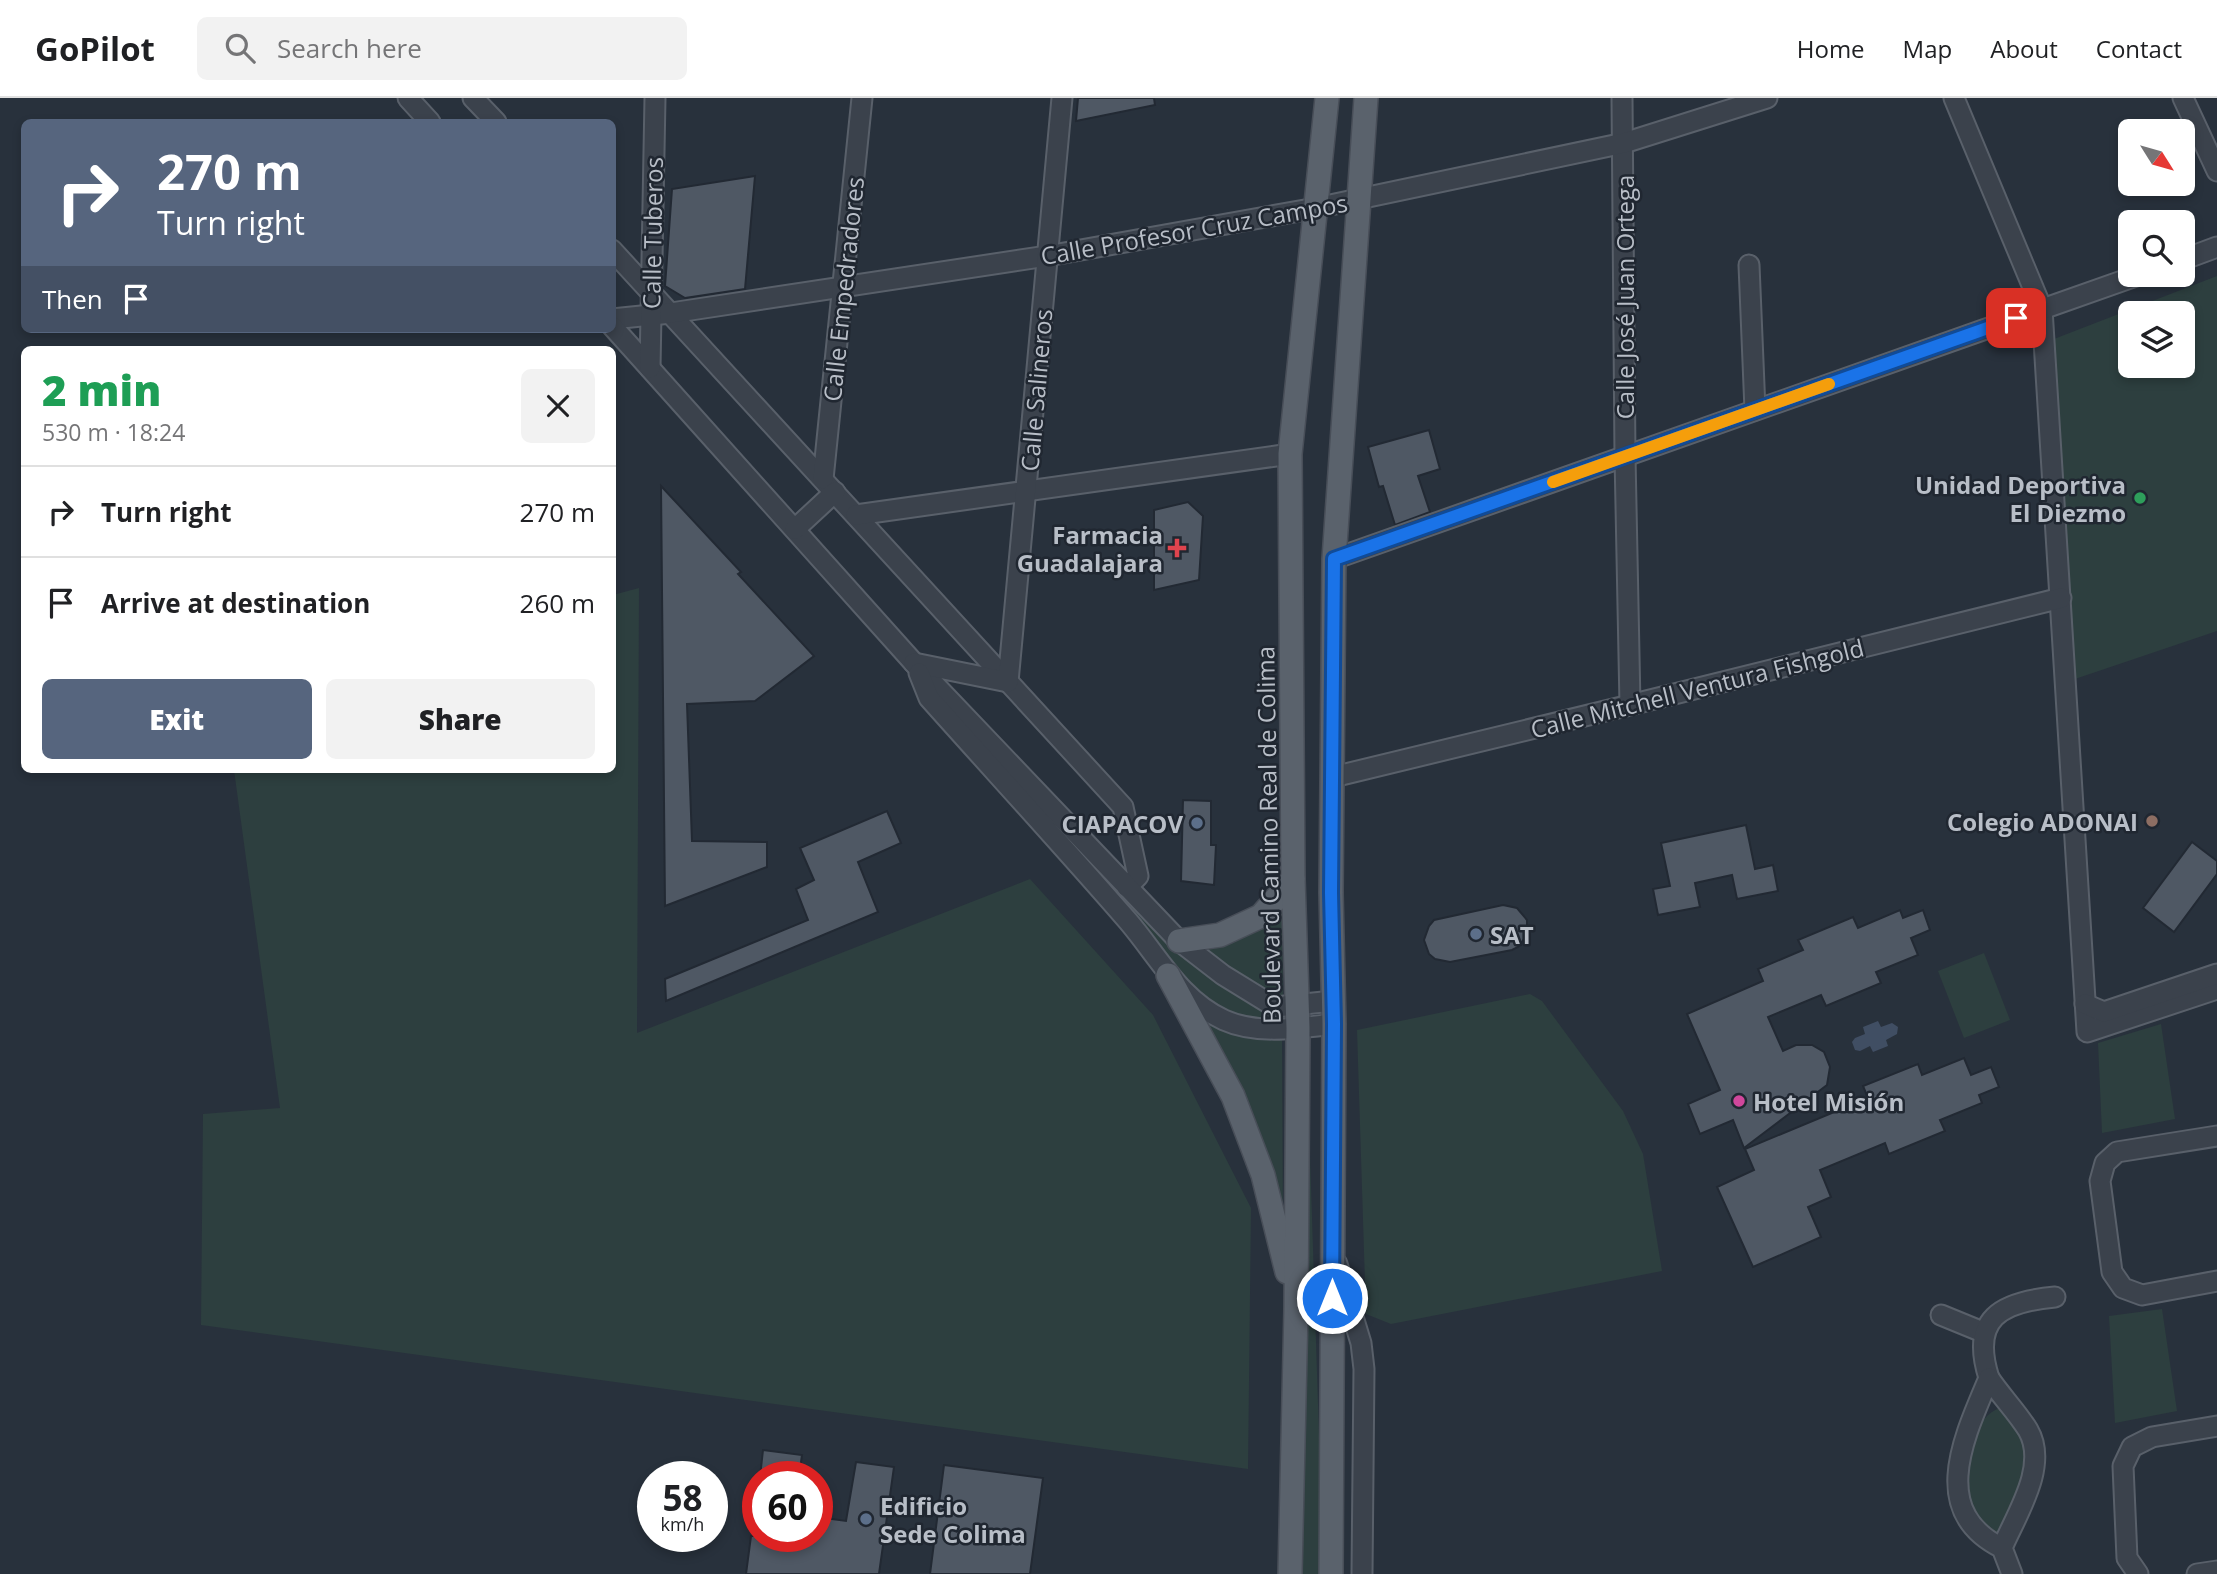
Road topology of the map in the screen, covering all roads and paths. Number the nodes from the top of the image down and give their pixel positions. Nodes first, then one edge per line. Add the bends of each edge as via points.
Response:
1 (473, 98) edge
2 (655, 98) edge
3 (862, 98) edge
4 (1062, 98) edge
5 (1327, 98) edge
6 (1366, 98) edge
7 (1622, 98) edge
8 (1767, 98) edge
9 (1954, 98) edge
10 (2183, 98) edge
11 (493, 119) edge
12 (1624, 143) junction
13 (2217, 171) edge
14 (1358, 199) junction
15 (1316, 208) junction
16 (2217, 247) edge
17 (616, 254) edge
18 (2195, 255) edge
19 (1047, 256) junction
20 (1749, 265) dead end
21 (2118, 282) edge
22 (843, 288) junction
23 (651, 292) junction
24 (2042, 309) junction
25 (661, 314) junction
26 (616, 319) edge
27 (616, 330) edge
28 (650, 368) junction
29 (1755, 410) junction
30 (1290, 454) junction
31 (1625, 456) junction
32 (829, 486) junction
33 (1027, 491) junction
34 (856, 515) junction
35 (795, 529) junction
36 (1334, 559) junction
37 (2061, 598) junction
38 (914, 663) junction
39 (1008, 682) junction
40 (1630, 705) junction
41 (1333, 777) junction
42 (1293, 879) junction
43 (1132, 881) junction
44 (1179, 941) junction
45 (2217, 974) edge
46 (1168, 975) junction
47 (2217, 989) edge
48 (2085, 1004) junction
49 (1334, 1013) junction
50 (1297, 1017) junction
51 (2217, 1136) edge
52 (1332, 1249) junction
53 (2217, 1280) edge
54 (2056, 1297) dead end
55 (1296, 1309) junction
56 (1941, 1315) dead end
57 (1985, 1332) junction
58 (1989, 1378) junction
59 (2217, 1426) edge
60 (2001, 1548) junction
61 (2217, 1571) edge
62 (1290, 1574) edge
63 (1331, 1574) edge
64 (1362, 1574) edge
65 (2012, 1574) edge
66 (2138, 1574) edge
67 (2197, 1574) edge

1 - 11 street
2 - 23 street, Calle Tuberos
3 - 22 street, Calle Empedradores
4 - 19 street, Calle Salineros
5 - 15 main road, Boulevard Camino Real de Colima
6 - 14 main road
7 - 12 street, Calle José Juan Ortega
8 - 12 street, Calle Profesor Cruz Campos
9 - 24 street
10 - 13 street
12 - 14 street, Calle Profesor Cruz Campos
12 - 31 street, Calle José Juan Ortega
14 - 15 street, Calle Profesor Cruz Campos
14 - 36 main road
15 - 19 street, Calle Profesor Cruz Campos
15 - 30 main road, Boulevard Camino Real de Colima
16 - 18 street
17 - 23 street
19 - 22 street, Calle Profesor Cruz Campos
19 - 33 street, Calle Salineros
20 - 29 street
21 - 24 street
22 - 25 street, Calle Profesor Cruz Campos
22 - 32 street, Calle Empedradores
23 - 25 street, Calle Tuberos
24 - 29 street
24 - 37 street
25 - 26 street, Calle Profesor Cruz Campos
25 - 28 street, Calle Tuberos
25 - 32 street
27 - 28 street
28 - 35 street
29 - 31 street
30 - 33 street
30 - 42 main road, Boulevard Camino Real de Colima
31 - 36 street
31 - 40 street, Calle José Juan Ortega
32 - 34 street
32 - 35 street
33 - 34 street
33 - 39 street, Calle Salineros
34 - 39 street
35 - 38 street
36 - 41 main road
37 - 40 street, Calle Mitchell Ventura Fishgold
37 - 48 street
38 - 39 street
38 - 43 street
38 - 46 street via 929,698 1130,924
39 - 43 street via 1123,807
40 - 41 street, Calle Mitchell Ventura Fishgold
41 - 49 main road
42 - 44 main road via 1261,916 1220,935
42 - 50 main road, Boulevard Camino Real de Colima
43 - 44 street
44 - 50 street via 1223,975
45 - 48 street via 2104,1012
46 - 50 street via 1199,1005 1225,1021 1252,1027
46 - 55 main road via 1233,1096 1264,1175
47 - 48 street via 2087,1032
49 - 50 street
49 - 52 main road
50 - 55 main road, Boulevard Camino Real de Colima
51 - 53 street via 2117,1153 2105,1163 2100,1181 2112,1272 2123,1288 2142,1295
52 - 63 main road
52 - 64 street via 1361,1343 1364,1368
54 - 57 street via 2015,1303 2000,1311
55 - 62 main road, Boulevard Camino Real de Colima
56 - 57 street
57 - 58 street
58 - 60 street via 2029,1432 2034,1448 2034,1471
58 - 60 street via 1963,1443 1957,1491 1975,1530
59 - 66 street via 2152,1437 2132,1447 2123,1466 2127,1558
60 - 65 street
61 - 67 street

